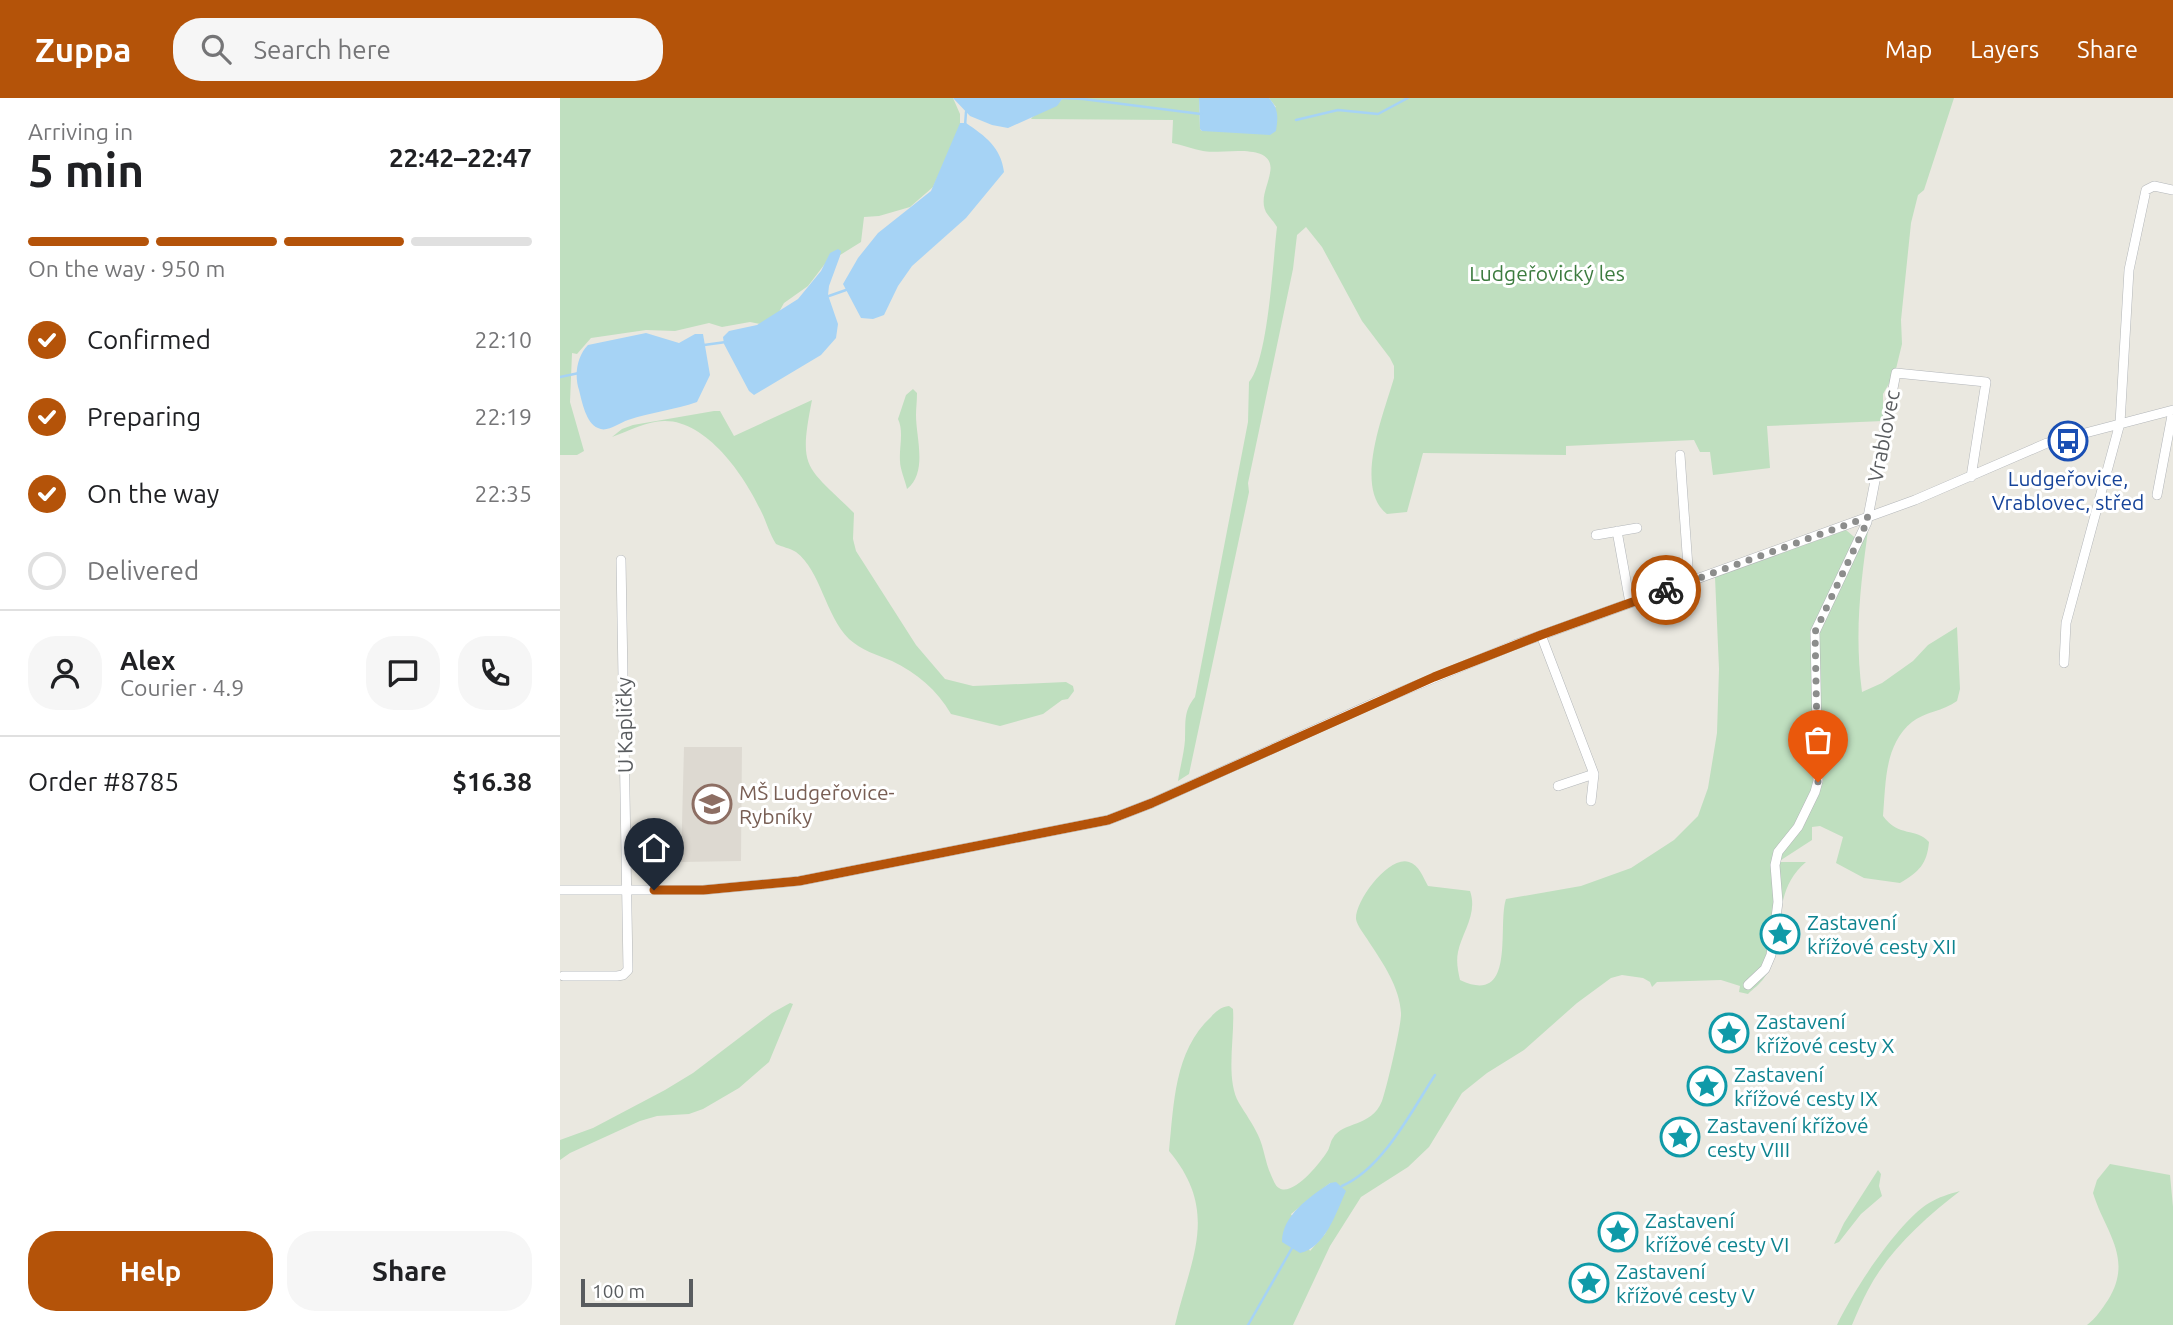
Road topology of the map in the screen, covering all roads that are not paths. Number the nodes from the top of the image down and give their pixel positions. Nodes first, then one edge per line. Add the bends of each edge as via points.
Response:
1 (2173, 190) edge
2 (2120, 423) junction
3 (1680, 455) dead end
4 (1971, 477) junction
5 (2157, 495) dead end
6 (1868, 517) junction
7 (1637, 528) dead end
8 (1617, 531) junction
9 (1596, 535) dead end
10 (621, 560) dead end
11 (1689, 581) junction
12 (1630, 603) junction
13 (1541, 635) junction
14 (2064, 663) dead end
15 (1594, 774) junction
16 (1558, 786) dead end
17 (1591, 801) dead end
18 (560, 890) edge
19 (627, 890) junction
20 (563, 976) dead end
21 (1748, 985) dead end

1 - 2 street via 2154,186 2146,190 2129,270
2 - 4 street, Vrablovec via 2047,443
2 - 5 street, Vrablovec via 2173,410
2 - 14 street via 2066,623
3 - 11 street
4 - 6 street, Vrablovec
4 - 6 street, Vrablovec via 1986,382 1896,373
6 - 11 street, Vrablovec
6 - 21 street, Vrablovec via 1815,632 1818,782 1798,827 1778,852 1779,902 1771,955
7 - 8 street
8 - 9 street
8 - 12 street
10 - 19 street, U Kapličky
11 - 12 street, Vrablovec
12 - 13 street, Vrablovec
13 - 15 street
13 - 19 street, Vrablovec via 1108,820 799,881 703,890
15 - 16 street
15 - 17 street
18 - 19 street, Vrablovec
19 - 20 street, U Kapličky via 628,970 617,976

